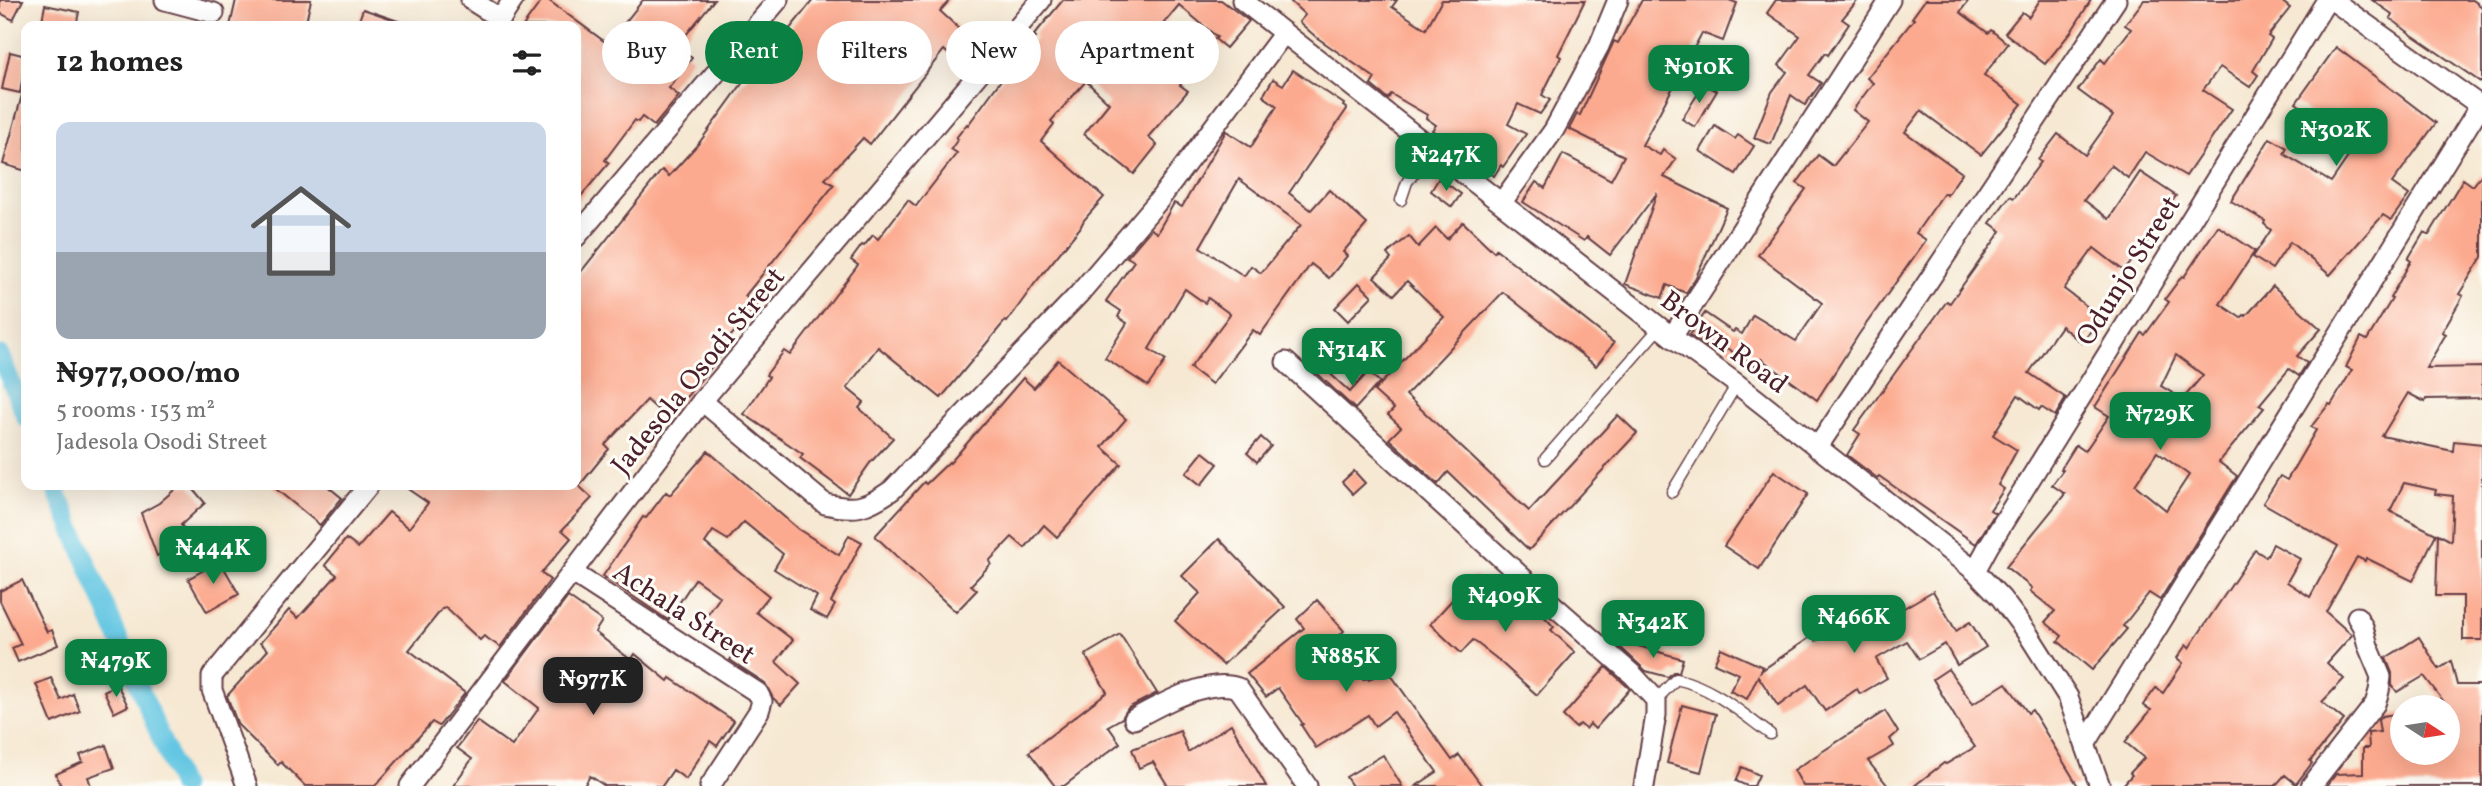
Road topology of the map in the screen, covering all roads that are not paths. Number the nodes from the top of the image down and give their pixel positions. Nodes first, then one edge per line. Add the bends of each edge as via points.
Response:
1 (164, 0) edge
2 (471, 0) edge
3 (513, 0) edge
4 (778, 0) edge
5 (1041, 0) edge
6 (1242, 0) edge
7 (1618, 0) edge
8 (1890, 0) edge
9 (2116, 0) edge
10 (2330, 0) edge
11 (214, 13) edge
12 (496, 21) edge
13 (499, 21) edge
14 (1284, 33) junction
15 (2481, 107) edge
16 (1433, 149) junction
17 (1401, 200) dead end
18 (1502, 202) junction
19 (581, 231) edge
20 (1666, 332) junction
21 (1286, 362) dead end
22 (1737, 384) junction
23 (702, 401) junction
24 (1817, 448) junction
25 (1545, 459) dead end
26 (365, 490) edge
27 (1672, 492) dead end
28 (1975, 570) junction
29 (573, 573) junction
30 (2357, 617) dead end
31 (1656, 700) junction
32 (1134, 719) dead end
33 (1769, 734) dead end
34 (2086, 743) junction
35 (247, 786) edge
36 (410, 786) edge
37 (710, 786) edge
38 (1307, 786) edge
39 (1644, 786) edge
40 (2100, 786) edge
41 (2311, 786) edge

1 - 11 street
2 - 12 street
3 - 13 street
4 - 19 street
5 - 23 street, Jadesola Osodi Street
6 - 14 street, Brown Road
7 - 18 street via 1600,46 1554,130
8 - 20 street
9 - 24 street
10 - 15 street
10 - 28 street, Odunjo Street
14 - 16 street, Brown Road
14 - 23 street via 1159,200 1079,294 892,490 870,506 847,509 825,504
15 - 34 street
16 - 17 lane via 1406,182
16 - 18 street, Brown Road
18 - 20 street, Brown Road
20 - 22 street, Brown Road
20 - 25 lane
21 - 31 street
22 - 24 street, Brown Road
22 - 27 lane
23 - 29 street, Jadesola Osodi Street
24 - 28 street, Brown Road
26 - 35 street via 212,676 212,690
28 - 34 street, Brown Road via 2028,634 2068,698
29 - 36 street, Jadesola Osodi Street
29 - 37 street, Achala Street via 758,693 762,701 759,711
30 - 41 street via 2381,677 2379,691 2375,704
31 - 33 lane via 1676,679 1693,683
31 - 39 street
32 - 38 street via 1184,693 1228,684 1238,688
34 - 40 street, Brown Road

